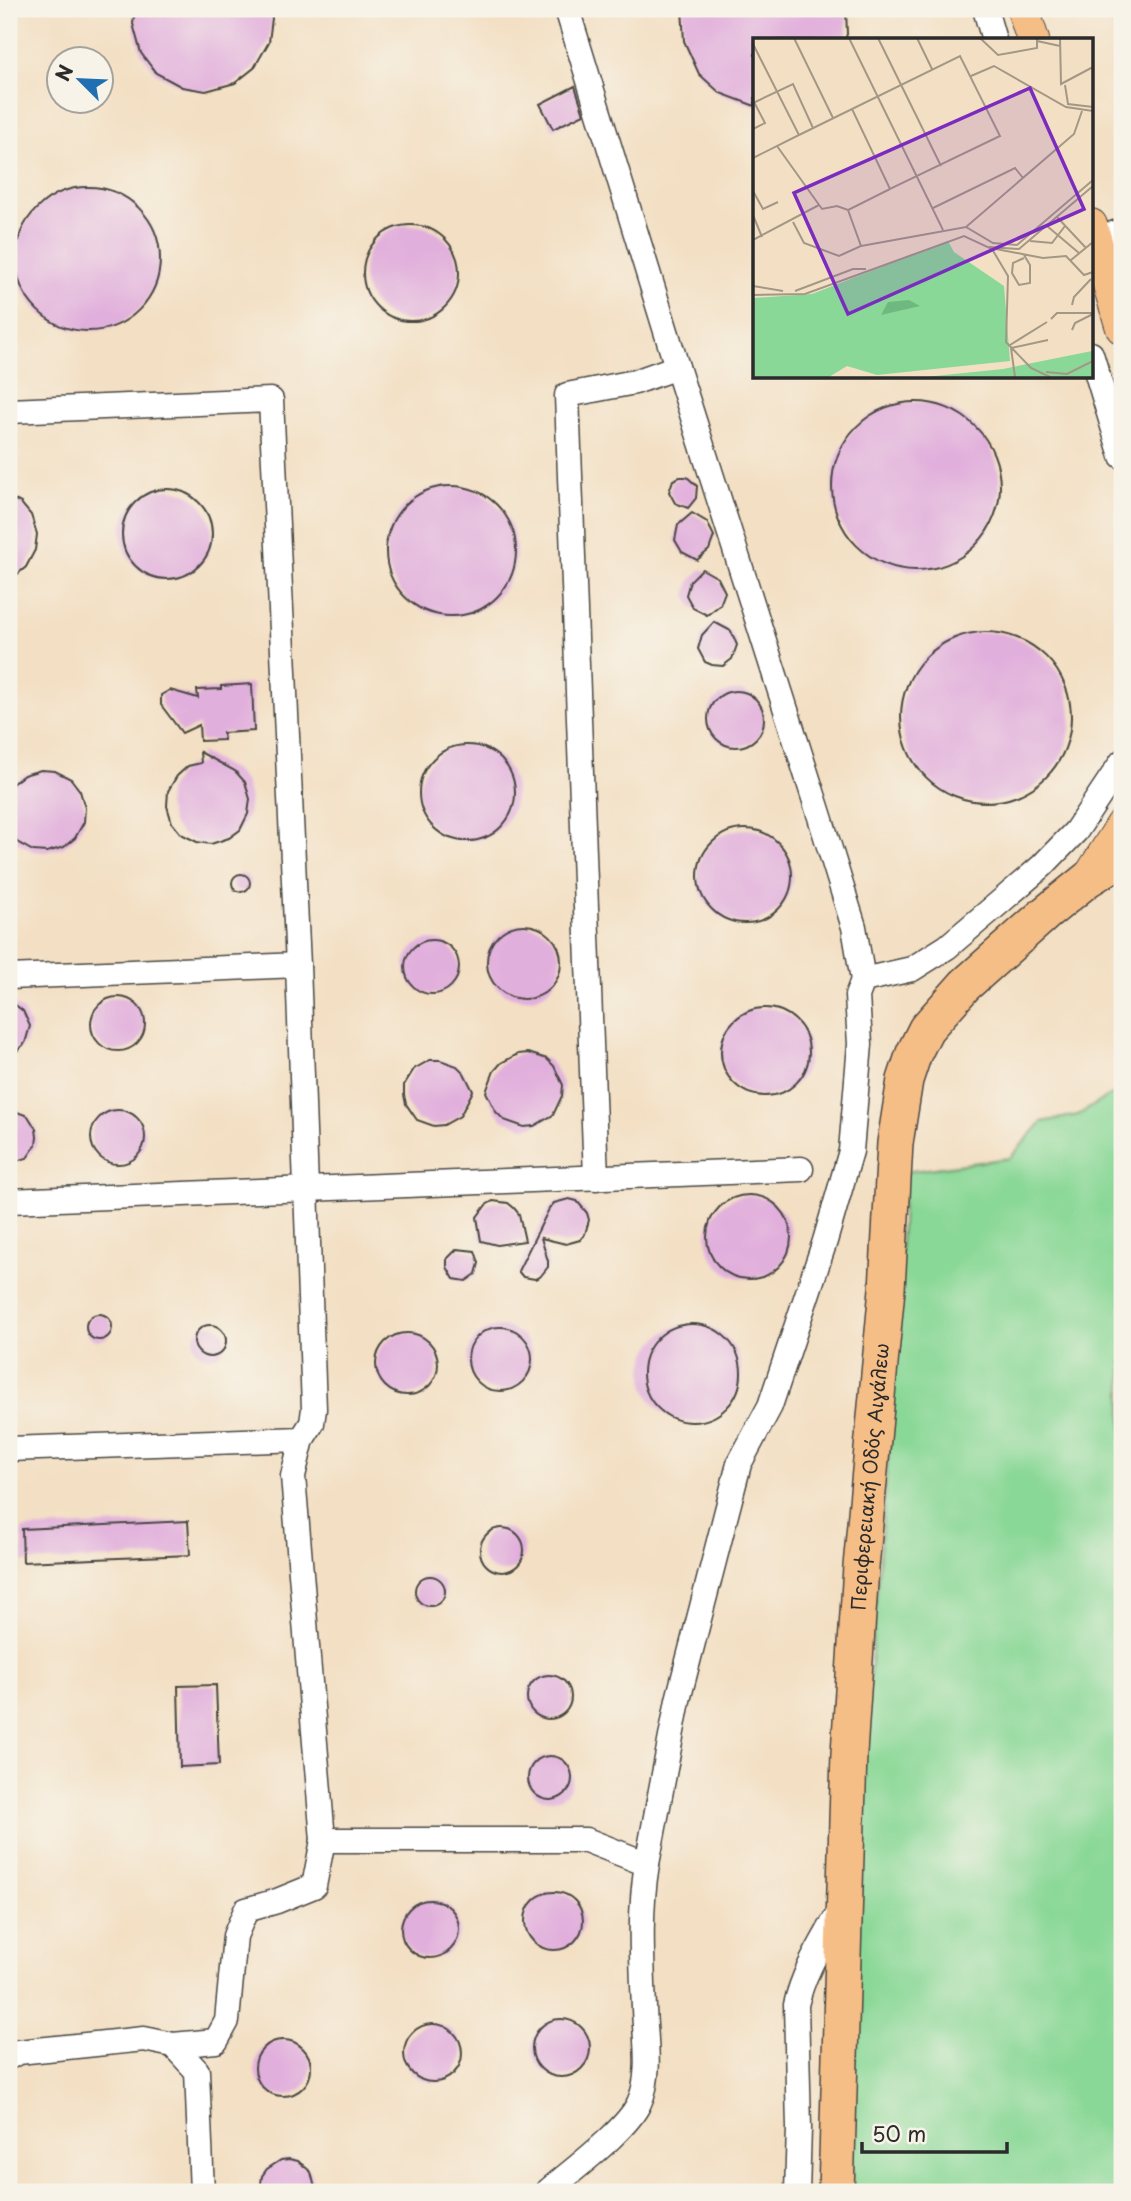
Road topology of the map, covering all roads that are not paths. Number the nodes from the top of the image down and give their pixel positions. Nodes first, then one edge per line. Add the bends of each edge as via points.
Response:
1 (567, 9) edge
2 (985, 9) edge
3 (1023, 9) edge
4 (993, 38) edge
5 (1032, 38) edge
6 (1103, 232) edge
7 (1122, 328) edge
8 (1092, 357) edge
9 (677, 367) junction
10 (9, 411) edge
11 (1122, 456) edge
12 (1122, 762) edge
13 (1122, 826) edge
14 (1122, 858) edge
15 (1088, 879) junction
16 (298, 965) junction
17 (9, 977) edge
18 (863, 980) junction
19 (801, 1170) dead end
20 (596, 1178) junction
21 (306, 1190) junction
22 (9, 1201) edge
23 (302, 1439) junction
24 (9, 1449) edge
25 (323, 1840) junction
26 (647, 1864) junction
27 (845, 1902) junction
28 (173, 2045) junction
29 (9, 2057) edge
30 (202, 2192) edge
31 (547, 2192) edge
32 (797, 2192) edge
33 (836, 2192) edge

1 - 9 street
2 - 4 street
3 - 5 main road
6 - 7 main road
8 - 11 street
9 - 18 street via 854,927
9 - 20 street via 635,382 566,395
10 - 16 street via 271,400
12 - 18 street via 1076,831 947,947 912,969
13 - 15 main road
14 - 15 highway, Περιφερειακή Οδός Αιγάλεω
15 - 27 highway, Περιφερειακή Οδός Αιγάλεω via 965,985 926,1029 905,1080 895,1143 887,1289 861,1567
16 - 17 street
16 - 21 street
18 - 26 street via 857,996 860,1044 851,1151 770,1406 739,1464 678,1700
19 - 20 street
20 - 21 street
21 - 22 street
21 - 23 street via 314,1409
23 - 24 street
23 - 25 street via 293,1476
25 - 26 street via 586,1840
25 - 28 street via 314,1886 246,1910 236,1936 227,2021 216,2041
26 - 31 street via 640,1927 646,2074 640,2102 629,2120
27 - 32 street via 808,1968 796,2005
27 - 33 highway, Περιφερειακή Οδός Αιγάλεω
28 - 29 street via 144,2039 18,2052
28 - 30 street via 197,2071

